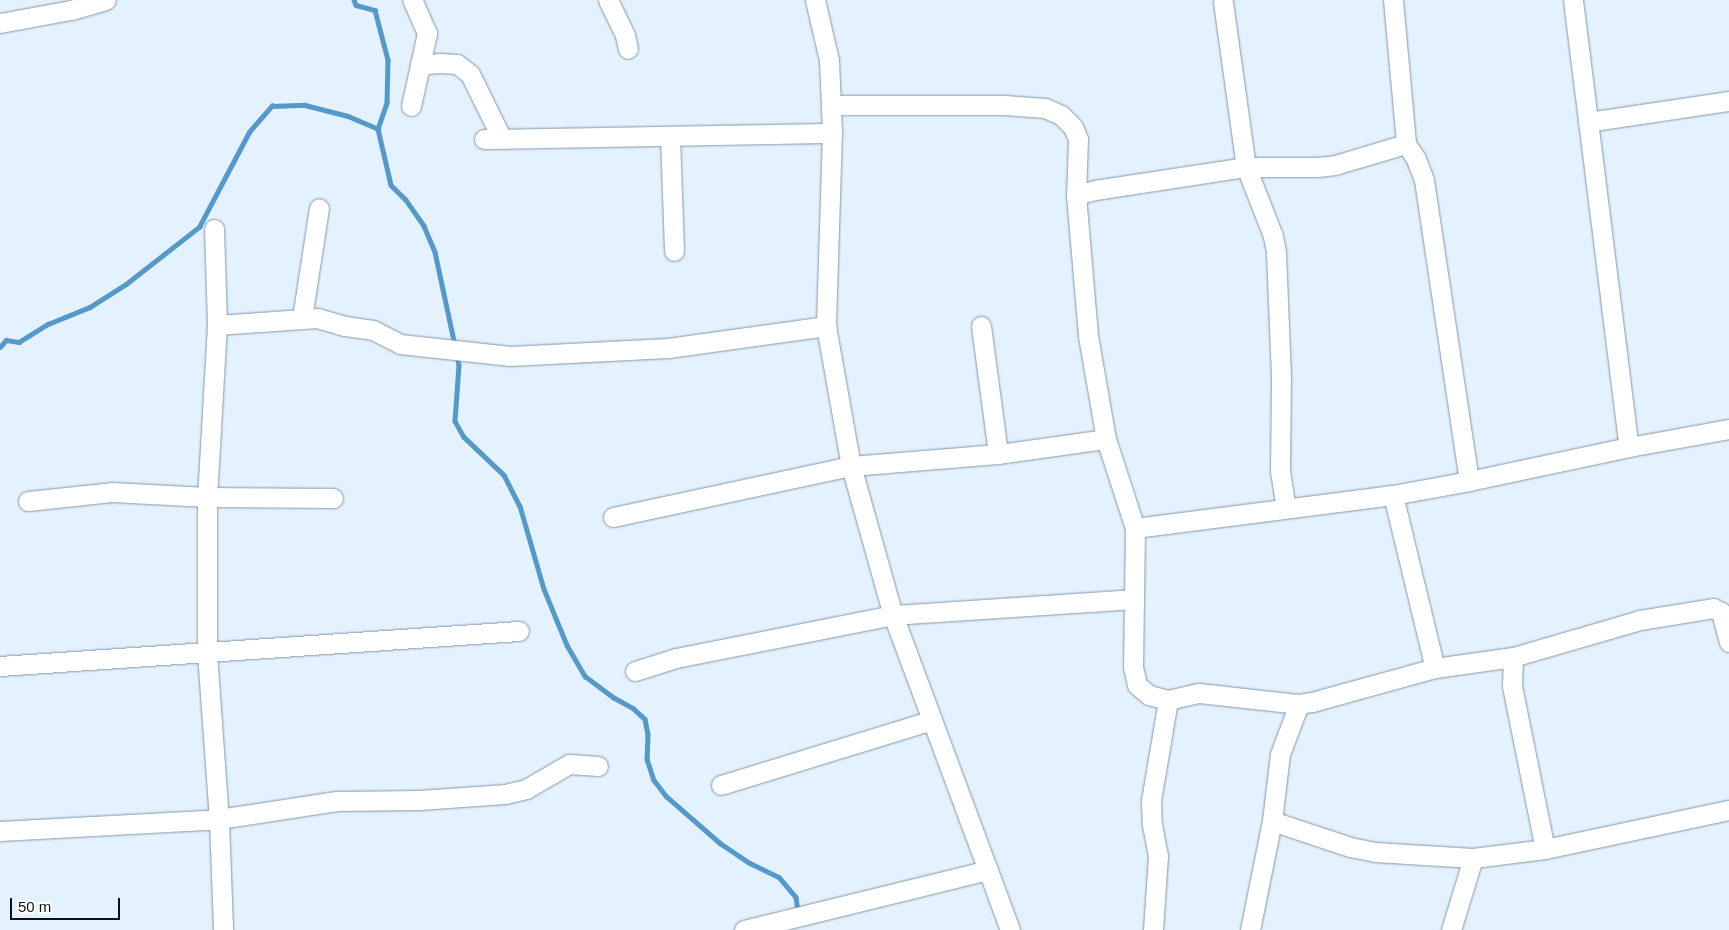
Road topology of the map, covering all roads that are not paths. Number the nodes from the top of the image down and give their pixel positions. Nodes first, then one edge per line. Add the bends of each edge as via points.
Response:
1 (106, 0) edge
2 (412, 0) edge
3 (608, 0) edge
4 (815, 0) edge
5 (1393, 0) edge
6 (1573, 0) edge
7 (1223, 2) dead end
8 (0, 23) edge
9 (628, 49) dead end
10 (420, 66) junction
11 (1729, 101) edge
12 (831, 105) junction
13 (411, 106) dead end
14 (1588, 122) junction
15 (832, 133) junction
16 (670, 136) junction
17 (1406, 144) junction
18 (1246, 167) junction
19 (1076, 196) junction
20 (319, 208) dead end
21 (214, 229) dead end
22 (674, 251) dead end
23 (302, 318) junction
24 (217, 325) junction
25 (826, 326) junction
26 (981, 326) dead end
27 (1729, 429) edge
28 (1106, 439) junction
29 (1628, 446) junction
30 (998, 454) junction
31 (851, 466) junction
32 (1469, 481) junction
33 (1393, 495) junction
34 (207, 498) junction
35 (333, 498) dead end
36 (28, 501) dead end
37 (1286, 508) junction
38 (613, 517) dead end
39 (1135, 528) junction
40 (1133, 599) junction
41 (893, 615) junction
42 (519, 631) dead end
43 (1729, 642) edge
44 (207, 653) junction
45 (1513, 657) junction
46 (0, 666) edge
47 (1436, 668) junction
48 (635, 671) dead end
49 (1168, 700) junction
50 (1299, 704) junction
51 (932, 720) junction
52 (598, 766) dead end
53 (721, 785) dead end
54 (1729, 810) edge
55 (218, 819) junction
56 (1272, 821) junction
57 (0, 831) edge
58 (1545, 850) junction
59 (1472, 858) junction
60 (988, 870) junction
61 (223, 930) edge
62 (744, 930) edge
63 (1010, 930) edge
64 (1154, 930) edge
65 (1250, 930) edge
66 (1451, 930) edge

1 - 8 street
2 - 10 street via 427,33
3 - 9 street via 625,35
4 - 12 street via 829,60
5 - 17 street
6 - 14 street
7 - 18 street
10 - 13 street
10 - 16 street via 457,64 470,74 493,139
11 - 14 street
12 - 15 street
12 - 19 street via 1045,108 1067,121 1078,139
14 - 29 street
15 - 16 street
15 - 25 street
16 - 22 street
17 - 18 street via 1335,165
17 - 32 street via 1424,180
18 - 19 street via 1095,190
18 - 37 street via 1276,252 1281,377 1280,471
19 - 28 street via 1088,336
20 - 23 street
21 - 24 street
23 - 24 street
23 - 25 street via 373,330 410,346 510,356 668,348
24 - 34 street
25 - 31 street
26 - 30 street
27 - 29 street
28 - 30 street
28 - 39 street
29 - 32 street
30 - 31 street
31 - 38 street
31 - 41 street
32 - 33 street
33 - 37 street
33 - 47 street
34 - 35 street
34 - 36 street via 112,492
34 - 44 street
37 - 39 street
39 - 40 street
40 - 41 street
40 - 49 street via 1133,667 1137,685 1149,695
41 - 48 street via 676,658
41 - 51 street
42 - 44 street
43 - 45 street via 1721,612 1713,608 1640,620
44 - 46 street
44 - 55 street
45 - 47 street
45 - 58 street via 1512,686
47 - 50 street
49 - 50 street via 1199,693
49 - 64 street via 1151,801 1158,877
50 - 56 street via 1280,754
51 - 53 street
51 - 60 street
52 - 55 street via 569,764 526,789 505,794 336,801
54 - 58 street
55 - 57 street
55 - 61 street
56 - 59 street via 1350,848
56 - 65 street
58 - 59 street
59 - 66 street
60 - 62 street
60 - 63 street

